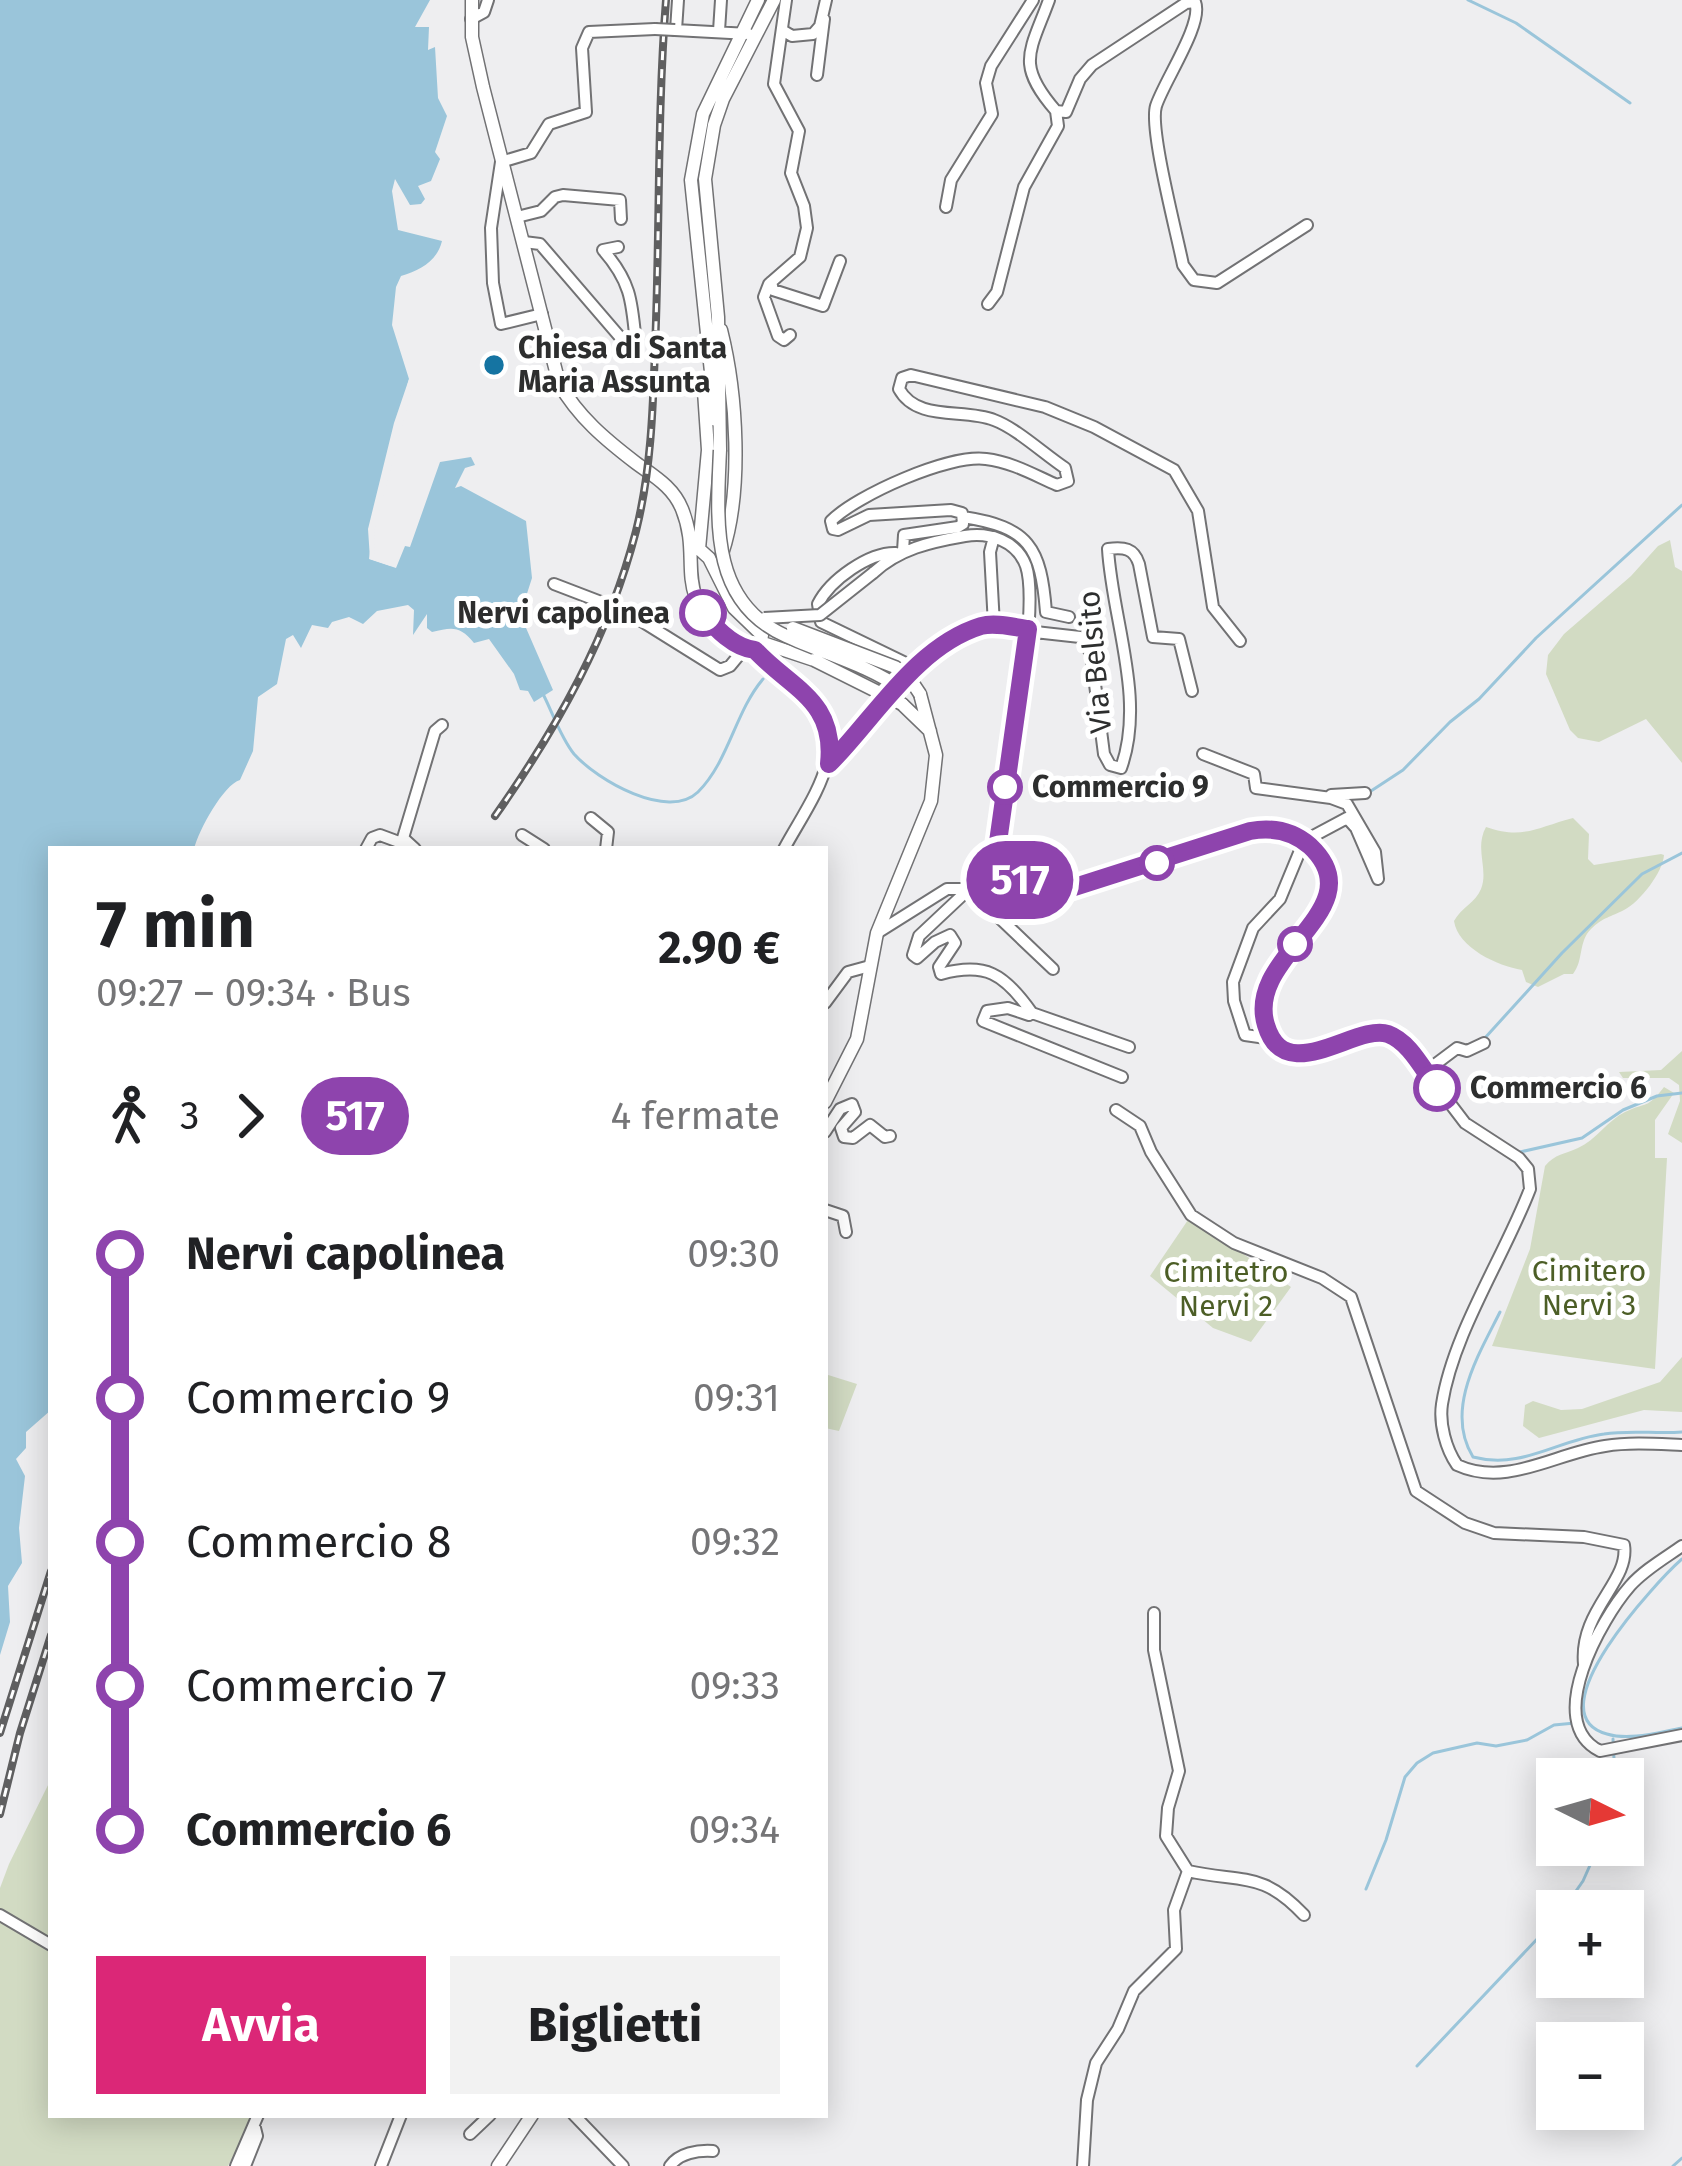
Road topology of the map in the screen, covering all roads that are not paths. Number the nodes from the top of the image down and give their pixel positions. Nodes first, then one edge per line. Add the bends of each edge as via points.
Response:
1 (472, 0) edge
2 (488, 0) edge
3 (678, 0) edge
4 (721, 0) edge
5 (758, 0) edge
6 (774, 0) edge
7 (786, 0) edge
8 (826, 0) edge
9 (1033, 0) edge
10 (1049, 0) edge
11 (823, 16) junction
12 (471, 19) junction
13 (675, 30) junction
14 (782, 30) junction
15 (719, 31) junction
16 (749, 34) junction
17 (818, 75) dead end
18 (1056, 111) junction
19 (501, 162) junction
20 (946, 207) dead end
21 (517, 217) junction
22 (621, 219) dead end
23 (1307, 225) dead end
24 (524, 242) junction
25 (618, 248) dead end
26 (839, 261) dead end
27 (697, 270) junction
28 (771, 282) junction
29 (988, 304) dead end
30 (542, 314) junction
31 (718, 317) junction
32 (777, 328) dead end
33 (720, 450) junction
34 (963, 517) junction
35 (832, 529) junction
36 (994, 537) junction
37 (818, 538) dead end
38 (694, 550) junction
39 (900, 552) junction
40 (715, 574) junction
41 (554, 584) dead end
42 (742, 616) junction
43 (1069, 616) dead end
44 (764, 618) junction
45 (994, 625) junction
46 (1028, 629) junction
47 (1240, 640) dead end
48 (761, 648) junction
49 (1192, 691) dead end
50 (903, 697) junction
51 (885, 698) dead end
52 (442, 724) dead end
53 (930, 731) junction
54 (1204, 754) dead end
55 (829, 764) junction
56 (1365, 794) dead end
57 (1322, 797) junction
58 (591, 818) dead end
59 (522, 836) dead end
60 (1304, 841) junction
61 (367, 846) edge
62 (408, 846) edge
63 (410, 846) edge
64 (539, 846) edge
65 (606, 846) edge
66 (786, 846) edge
67 (969, 889) junction
68 (877, 933) junction
69 (870, 966) junction
70 (1053, 969) dead end
71 (828, 999) edge
72 (1032, 1013) junction
73 (1273, 1039) junction
74 (1484, 1043) dead end
75 (1129, 1047) dead end
76 (1429, 1069) junction
77 (1122, 1076) dead end
78 (828, 1096) edge
79 (1116, 1110) dead end
80 (828, 1127) edge
81 (890, 1136) dead end
82 (828, 1211) edge
83 (846, 1232) dead end
84 (1682, 1445) edge
85 (1682, 1546) edge
86 (1154, 1613) dead end
87 (1584, 1664) junction
88 (1682, 1735) edge
89 (1189, 1872) junction
90 (0, 1915) edge
91 (1304, 1915) dead end
92 (48, 1943) edge
93 (400, 2118) edge
94 (487, 2118) edge
95 (530, 2118) edge
96 (577, 2118) edge
97 (256, 2120) edge
98 (470, 2134) dead end
99 (712, 2151) dead end
100 (241, 2166) edge
101 (381, 2166) edge
102 (498, 2166) edge
103 (623, 2166) edge
104 (670, 2166) edge
105 (1082, 2166) edge

1 - 12 main road
2 - 12 street
3 - 13 street
4 - 15 street
5 - 16 main road
6 - 16 main road
7 - 14 street
8 - 11 street
9 - 20 street via 991,66 992,114 951,180
10 - 18 street via 1028,62 1034,85
11 - 14 street via 805,37
11 - 17 street
12 - 19 main road
13 - 15 street
13 - 19 street, bridge via 586,35 584,116 549,124 531,153
14 - 28 street via 774,85 799,131 790,173 807,228 800,257
15 - 16 street
16 - 27 main road via 703,114 694,148
16 - 31 main road via 709,150 705,206
18 - 23 street via 1066,112 1092,65 1195,2 1198,16 1154,121 1183,265 1194,280 1216,283
18 - 29 street via 1058,126 1024,187
19 - 21 main road
19 - 30 street via 491,228 501,324
21 - 22 street via 563,195 620,200
21 - 24 main road
24 - 25 street via 541,244 632,351 629,288 603,250
24 - 30 main road
26 - 28 street via 823,307 773,290
27 - 33 main road
27 - 38 main road via 708,450
28 - 32 street via 764,296
30 - 38 main road via 569,402 674,494
31 - 33 main road
31 - 40 main road via 734,449 730,520
33 - 50 main road, bridge via 718,545 740,598 782,634 873,672
34 - 35 street via 951,510 874,514
34 - 39 street via 958,527 904,535
34 - 43 street via 1018,533 1043,576 1046,612
35 - 37 street
35 - 47 street via 836,516 890,483 959,459 984,458 1066,483 1065,468 999,421 922,409 905,399 902,379 1046,407 1174,470 1198,511 1213,607
36 - 39 street via 968,535
36 - 45 street
36 - 46 street via 1015,549 1027,570
38 - 40 main road via 706,554
38 - 48 main road via 690,581 699,607 716,627
39 - 44 street, bridge via 820,615
39 - 45 street via 871,560 820,598 829,628 916,668
40 - 42 main road
41 - 48 street via 627,612 720,670
42 - 44 main road
42 - 48 main road via 762,635
44 - 53 main road, bridge via 908,676
45 - 46 street
46 - 49 street, Via Belsito via 1087,643 1104,754 1121,768 1129,724 1108,549 1129,549 1153,638 1179,639
46 - 60 street via 998,842 1018,879 1064,891 1250,831
48 - 50 main road, bridge
48 - 55 street via 821,713
50 - 53 main road
51 - 55 street
52 - 63 street via 403,838
53 - 68 main road via 932,800
54 - 57 street via 1254,774 1256,788
55 - 66 street
56 - 57 street
57 - 60 street via 1351,808 1379,877 1350,819
58 - 65 street via 608,832
59 - 64 street
60 - 73 street via 1321,861 1327,896 1264,990
60 - 73 street via 1280,899 1253,928 1233,982 1245,1035
61 - 62 street via 380,835
67 - 68 street via 947,889
67 - 70 street
67 - 72 street via 919,936 914,955 950,935 956,943 941,974 980,967
68 - 69 main road
69 - 71 street via 848,972
69 - 78 main road via 857,1039
72 - 75 street
72 - 77 street via 987,1011 983,1021
73 - 76 street via 1318,1053 1379,1032 1403,1042
74 - 76 street via 1457,1048
76 - 84 street via 1466,1123 1519,1158 1530,1189 1450,1373 1441,1408 1457,1466 1495,1474 1604,1446
79 - 87 street via 1140,1126 1191,1215 1351,1297 1416,1491 1494,1533 1624,1545 1626,1556 1582,1640
80 - 81 street via 852,1104 844,1137 870,1125
82 - 83 street via 843,1216
85 - 87 street via 1627,1589
86 - 89 street via 1154,1651 1180,1771 1166,1836
87 - 88 street via 1575,1707 1594,1749
89 - 91 street via 1262,1883
89 - 105 street via 1174,1910 1177,1949 1134,1991 1096,2062
90 - 92 street
93 - 101 street
94 - 98 street
95 - 102 main road
96 - 103 street
97 - 100 street
99 - 104 street

